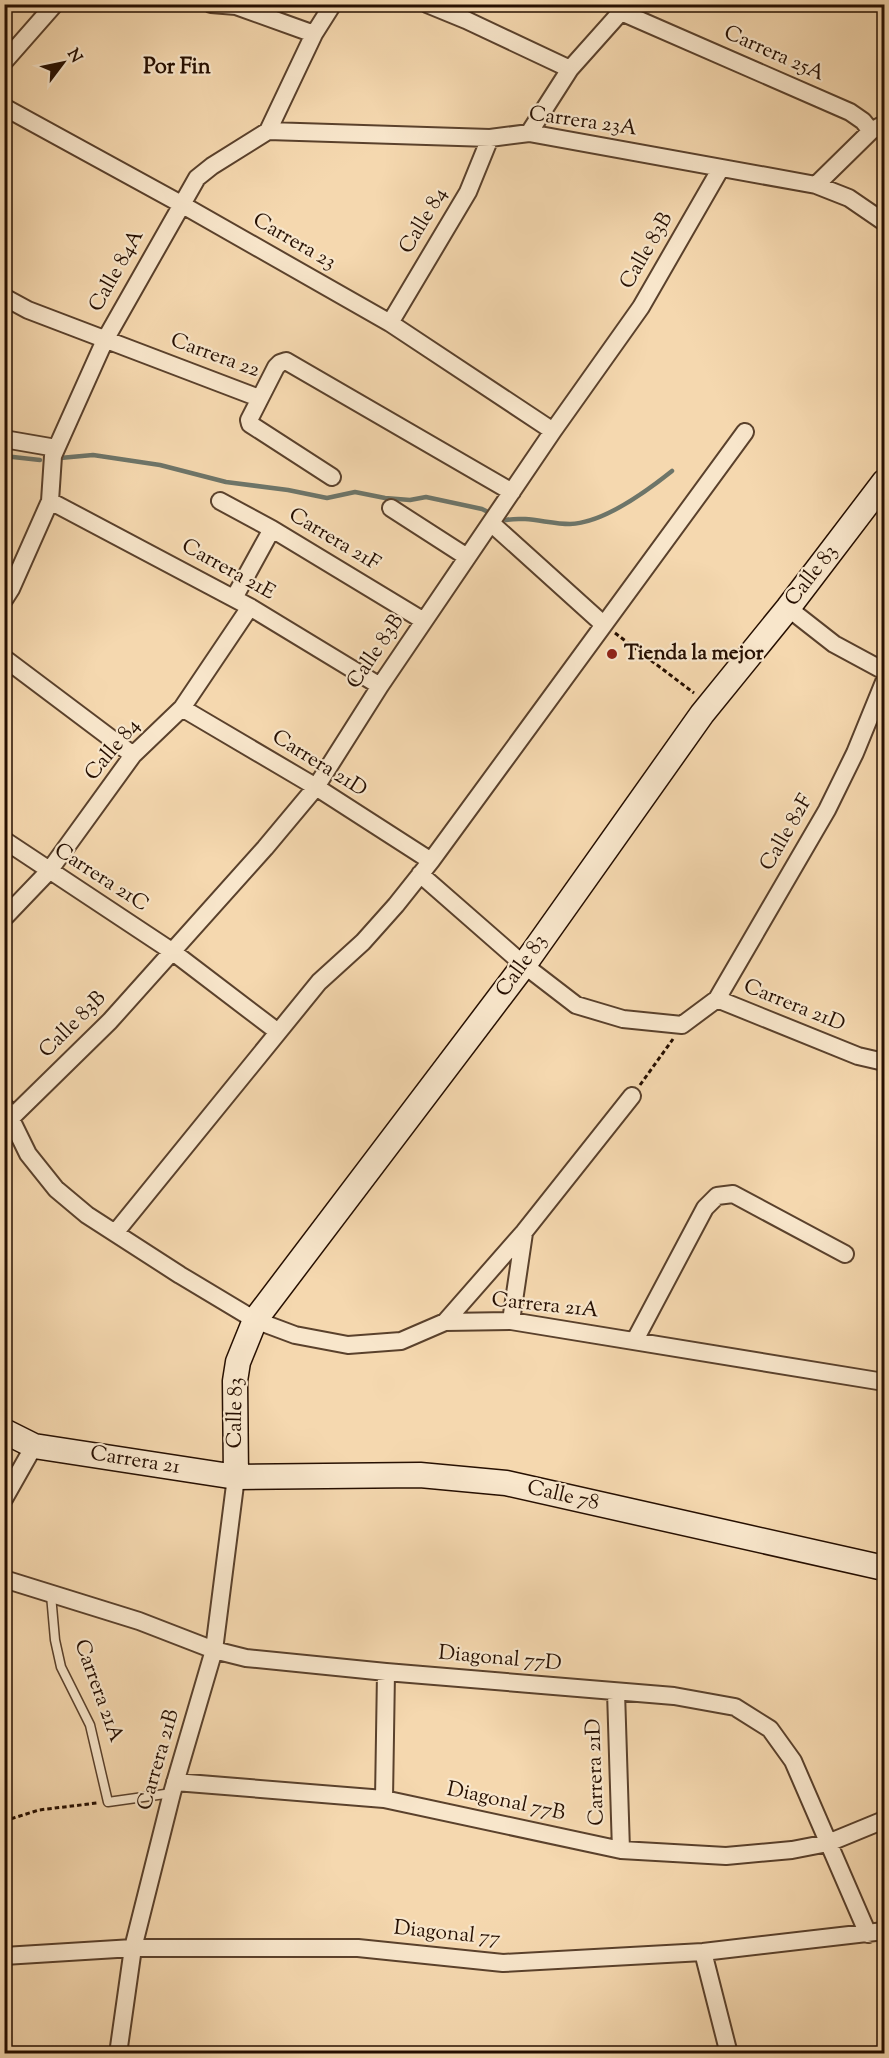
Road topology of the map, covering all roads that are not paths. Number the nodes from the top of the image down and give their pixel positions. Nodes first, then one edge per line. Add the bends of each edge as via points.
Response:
1 (55, 4) edge
2 (211, 4) edge
3 (333, 4) edge
4 (427, 4) edge
5 (625, 8) edge
6 (314, 34) junction
7 (4, 62) edge
8 (570, 69) junction
9 (4, 107) edge
10 (878, 128) edge
11 (268, 131) junction
12 (529, 133) junction
13 (490, 138) junction
14 (721, 168) junction
15 (816, 185) junction
16 (181, 204) junction
17 (885, 222) edge
18 (4, 297) edge
19 (390, 323) junction
20 (105, 340) junction
21 (259, 398) junction
22 (553, 431) junction
23 (745, 432) dead end
24 (4, 439) edge
25 (54, 457) junction
26 (332, 477) dead end
27 (885, 482) edge
28 (512, 492) junction
29 (50, 501) junction
30 (220, 501) dead end
31 (391, 508) dead end
32 (494, 518) junction
33 (272, 529) junction
34 (467, 557) junction
35 (7, 591) edge
36 (234, 598) junction
37 (250, 607) junction
38 (788, 608) junction
39 (424, 621) junction
40 (603, 624) junction
41 (4, 658) edge
42 (885, 671) edge
43 (885, 682) edge
44 (380, 686) junction
45 (182, 708) junction
46 (133, 755) junction
47 (316, 787) junction
48 (4, 840) edge
49 (425, 867) junction
50 (49, 871) junction
51 (4, 918) edge
52 (173, 952) junction
53 (524, 965) junction
54 (717, 999) junction
55 (278, 1032) junction
56 (885, 1062) edge
57 (632, 1096) road end
58 (8, 1111) edge
59 (524, 1232) junction
60 (115, 1233) junction
61 (844, 1254) dead end
62 (255, 1320) junction
63 (511, 1321) junction
64 (445, 1322) junction
65 (636, 1340) junction
66 (885, 1382) edge
67 (4, 1431) edge
68 (34, 1446) junction
69 (236, 1477) junction
70 (4, 1499) edge
71 (885, 1568) edge
72 (4, 1579) edge
73 (51, 1595) junction
74 (214, 1650) junction
75 (386, 1672) junction
76 (616, 1692) junction
77 (173, 1788) junction
78 (384, 1799) junction
79 (108, 1802) joint
80 (885, 1820) edge
81 (828, 1843) junction
82 (621, 1850) junction
83 (876, 1933) edge
84 (133, 1948) junction
85 (704, 1952) junction
86 (4, 1956) edge
87 (118, 2054) edge
88 (729, 2054) edge

1 - 7 street
2 - 6 street via 236,6
3 - 6 street
4 - 8 street
5 - 8 street
5 - 10 street, Carrera 25A
6 - 11 street
8 - 12 street
9 - 16 street, Carrera 23
10 - 15 street
11 - 13 street, Carrera 23A
11 - 16 street, Calle 84A via 197,178
12 - 13 street, Carrera 23A
12 - 14 street, Carrera 23A
13 - 19 street, Calle 84 via 468,192
14 - 15 street, Carrera 23A
14 - 22 street, Calle 83B via 641,307
15 - 17 street, Carrera 23A via 849,198
16 - 19 street, Carrera 23
16 - 20 street, Calle 84A
18 - 20 street, Carrera 22
19 - 22 street, Carrera 23
20 - 21 street, Carrera 22
20 - 25 street, Calle 84A
21 - 26 street via 249,420 253,427
21 - 28 street, Carrera 22 via 276,368 286,362
22 - 28 street, Calle 83B
23 - 40 street
24 - 25 street
25 - 29 street, Calle 84A
27 - 38 street, Calle 83
28 - 32 street, Calle 83B
29 - 35 street, Calle 84A
29 - 36 street, Carrera 21E
30 - 33 street, Carrera 21F
31 - 34 street
32 - 34 street, Calle 83B
32 - 40 street
33 - 36 street
33 - 39 street, Carrera 21F
34 - 39 street, Calle 83B
36 - 37 street, Carrera 21E
37 - 44 street, Carrera 21E
37 - 45 street, Calle 84
38 - 42 street via 834,644
38 - 53 street, Calle 83 via 709,705
39 - 44 street, Calle 83B
40 - 49 street
41 - 46 street
43 - 54 street, Calle 82F via 827,810
44 - 47 street, Calle 83B
45 - 46 street, Calle 84
45 - 47 street, Carrera 21D
46 - 50 street, Calle 84
47 - 49 street, Carrera 21D
47 - 52 street, Calle 83B
48 - 50 street, Carrera 21C
49 - 53 street, Carrera 21D
49 - 55 street via 396,905 319,982
50 - 51 street, Calle 84
50 - 52 street, Carrera 21C
52 - 55 street, Carrera 21C
52 - 58 street, Calle 83B via 110,1021
53 - 54 street, Carrera 21D via 576,1005 623,1019 682,1025
53 - 62 street, Calle 83
54 - 56 street, Carrera 21D via 858,1056
55 - 60 street
57 - 59 street
58 - 60 street, Carrera 21A via 28,1154 56,1189
59 - 63 street
59 - 64 street
60 - 62 street, Carrera 21A
61 - 65 street via 733,1194 717,1196 705,1208
62 - 64 street, Carrera 21A via 295,1335 348,1345 401,1341
62 - 69 street, Calle 83 via 238,1362 235,1381
63 - 64 street, Carrera 21A
63 - 65 street, Carrera 21A
65 - 66 street, Carrera 21A
67 - 68 street, Carrera 21
68 - 69 street, Carrera 21
68 - 70 street
69 - 71 street, Calle 78 via 420,1475 506,1483
69 - 74 street, Carrera 21B
72 - 73 street, Diagonal 77D
73 - 74 street, Diagonal 77D via 139,1621
73 - 79 lane, Carrera 21A via 61,1667 90,1725
74 - 75 street, Diagonal 77D via 246,1658
74 - 77 street, Carrera 21B
75 - 76 street, Diagonal 77D
75 - 78 street
76 - 81 street, Diagonal 77D via 674,1695 735,1707 770,1729 793,1761
76 - 82 street, Carrera 21D
77 - 78 street, Diagonal 77B
77 - 79 lane, Diagonal 77B
77 - 84 street, Carrera 21B
78 - 82 street, Diagonal 77B
80 - 81 street, Diagonal 77B
81 - 82 street, Diagonal 77B via 726,1856
81 - 83 street, Diagonal 77D
83 - 85 street, Diagonal 77
84 - 85 street, Diagonal 77 via 358,1948 503,1963
84 - 86 street, Diagonal 77
84 - 87 street, Carrera 21B
85 - 88 street

